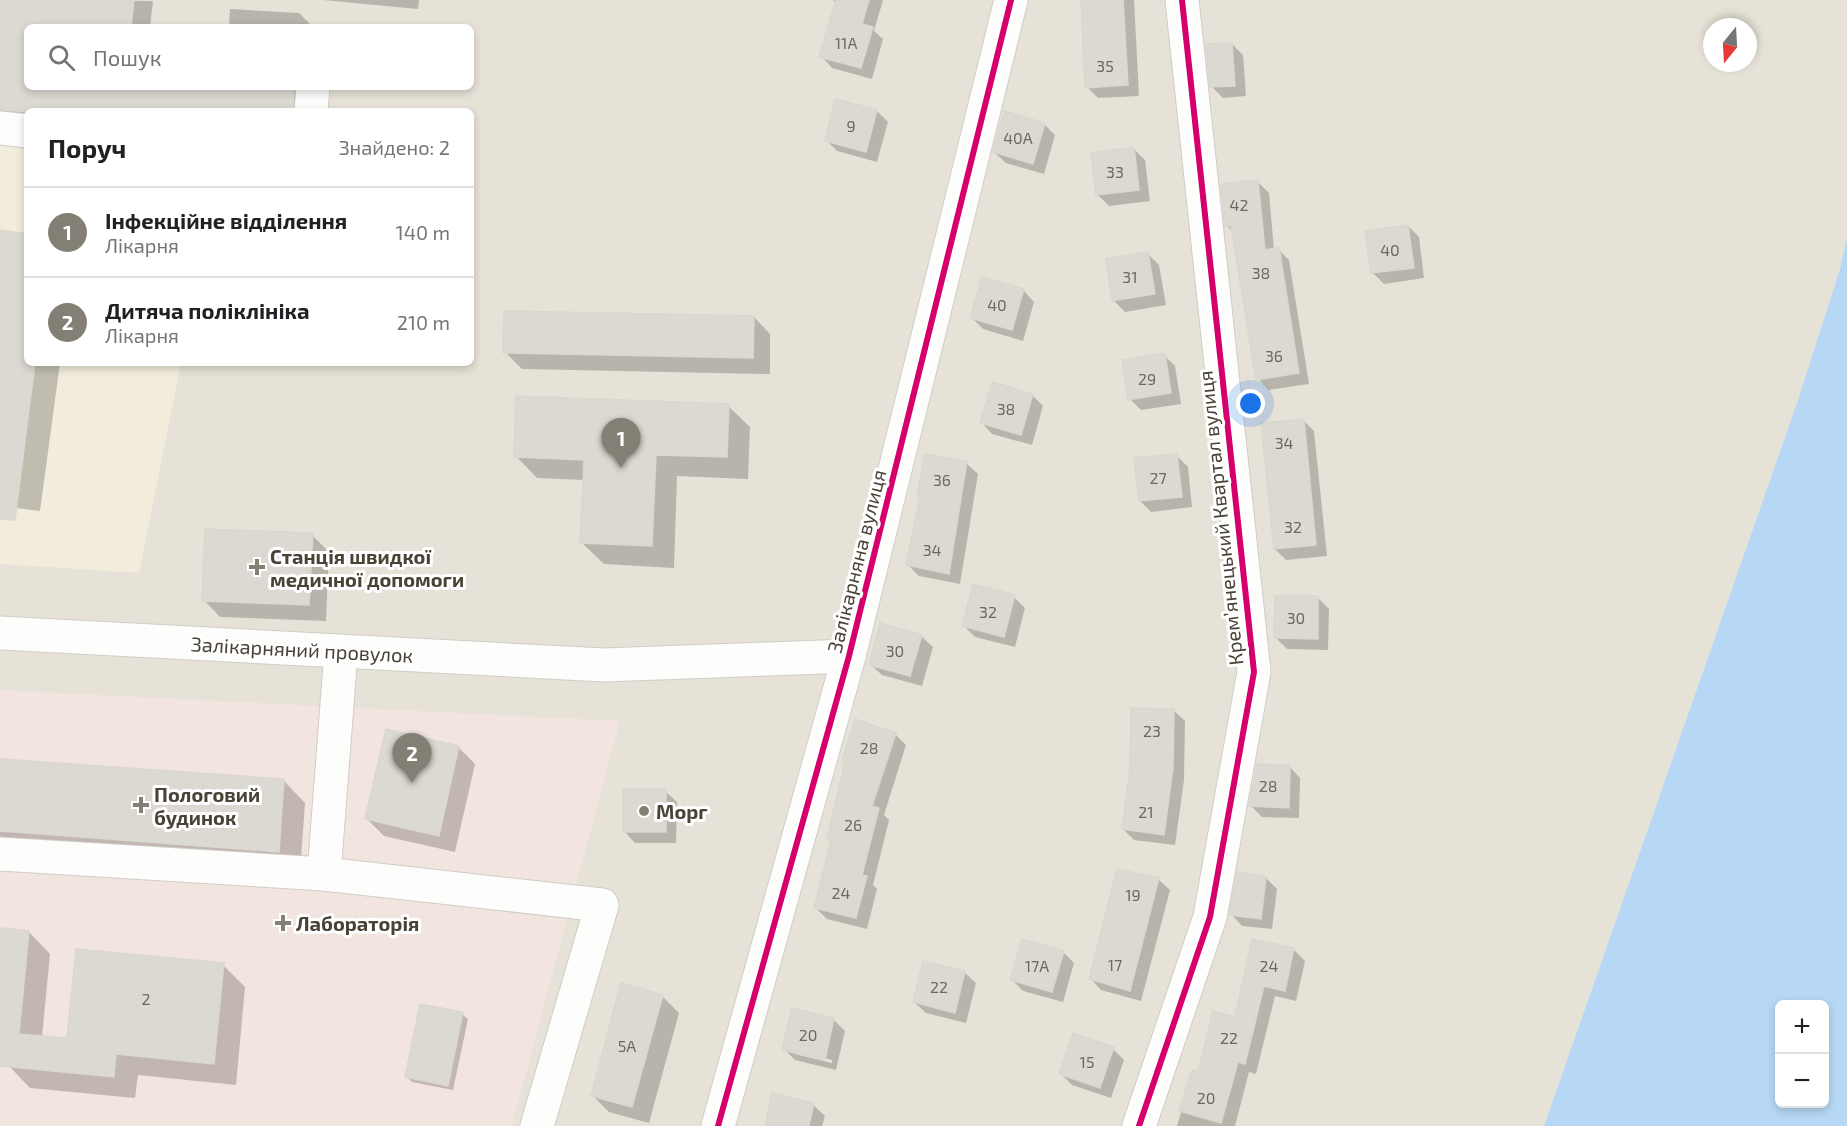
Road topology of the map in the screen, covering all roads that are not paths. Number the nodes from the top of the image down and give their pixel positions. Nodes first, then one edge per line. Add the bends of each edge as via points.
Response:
1 (1011, 0) edge
2 (1182, 0) edge
3 (313, 90) edge
4 (311, 108) edge
5 (0, 128) edge
6 (24, 131) edge
7 (0, 633) edge
8 (341, 652) junction
9 (849, 656) junction
10 (0, 854) edge
11 (324, 874) junction
12 (537, 1126) edge
13 (718, 1126) edge
14 (1139, 1126) edge

1 - 9 street, Залікарняна вулиця
2 - 14 street, Крем’янецький Квартал вулиця via 1254,672 1210,917
3 - 4 street
5 - 6 street
7 - 8 street, Залікарняний провулок
8 - 9 street, Залікарняний провулок via 604,665
8 - 11 street
9 - 13 street, Залікарняна вулиця
10 - 11 street
11 - 12 street via 602,905

